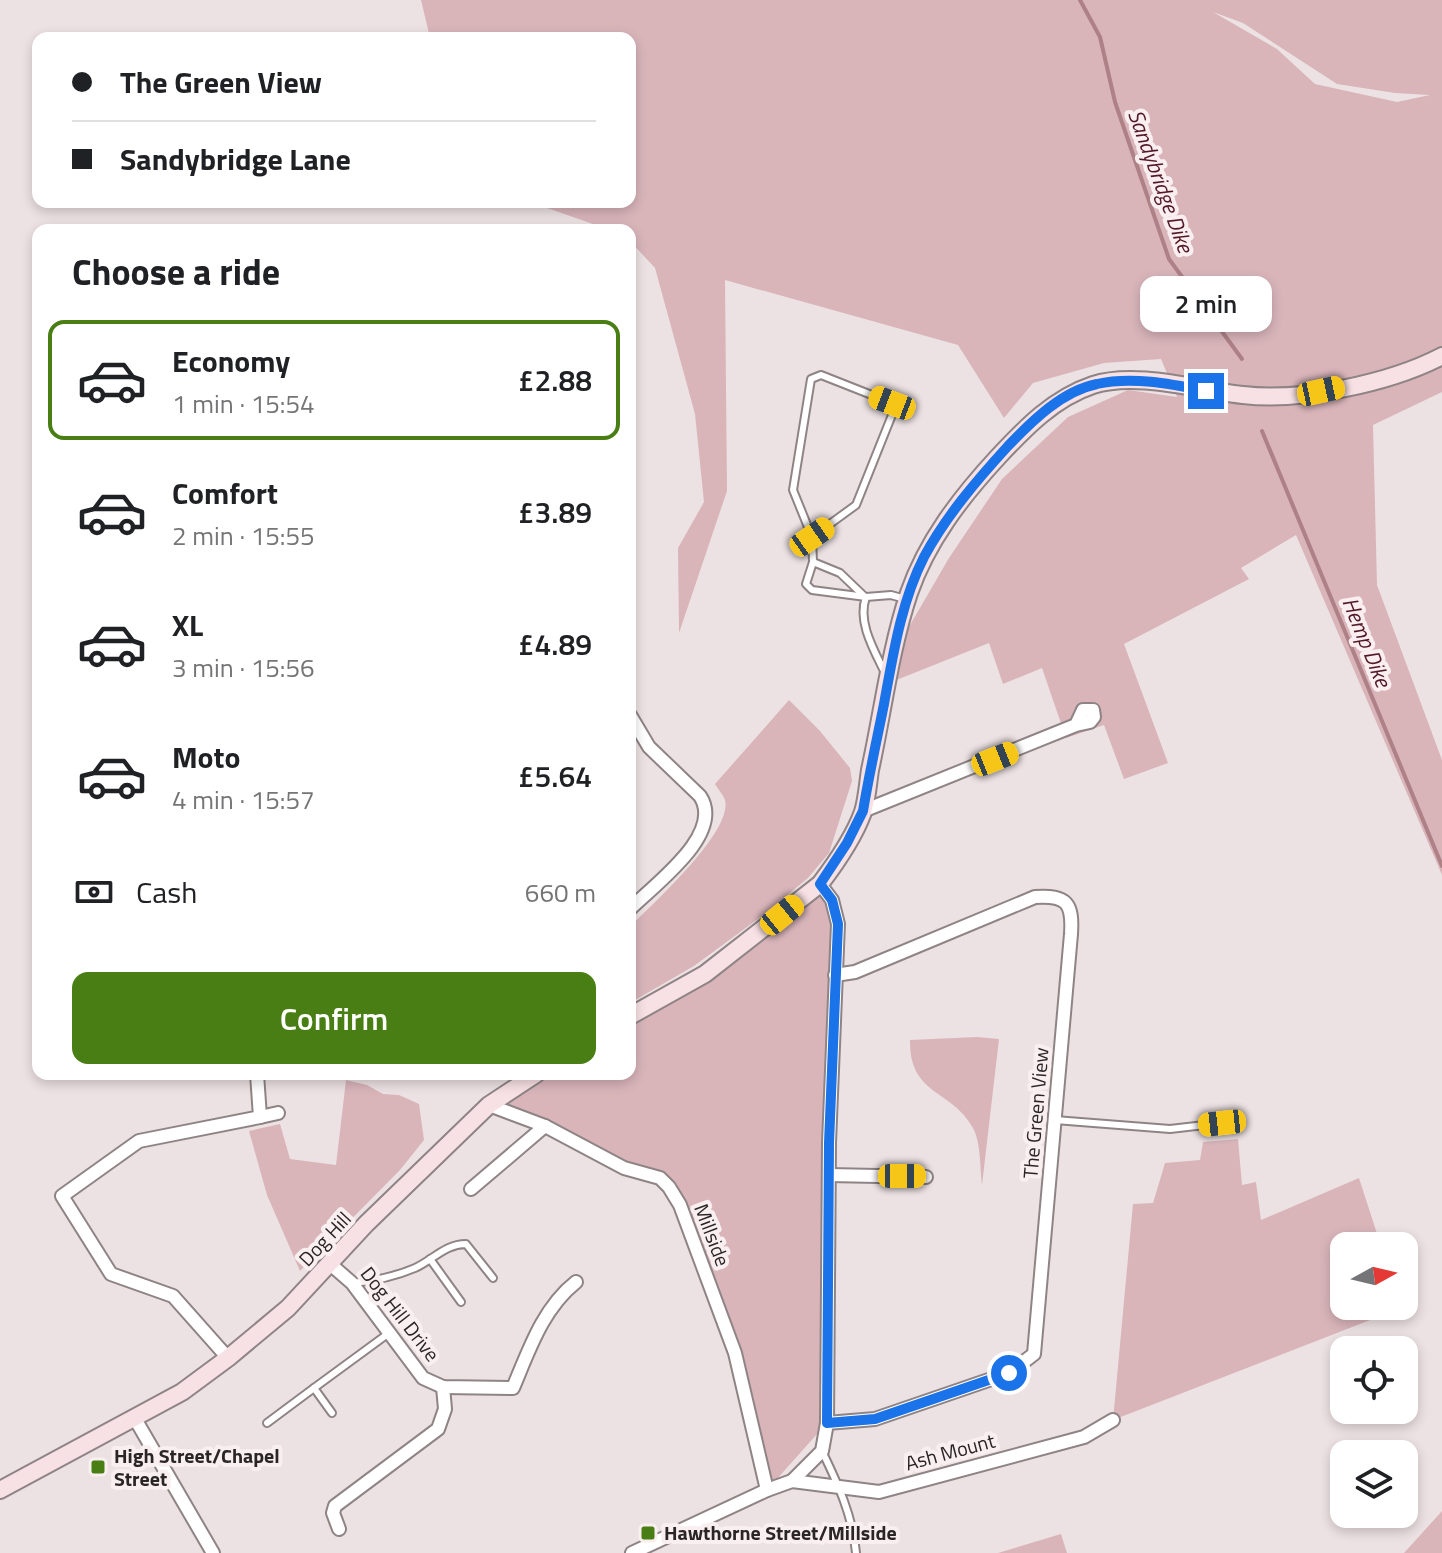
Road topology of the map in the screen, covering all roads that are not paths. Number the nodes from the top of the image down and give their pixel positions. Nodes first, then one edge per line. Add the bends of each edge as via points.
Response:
1 (1442, 356) edge
2 (812, 537) junction
3 (813, 562) junction
4 (866, 597) junction
5 (907, 599) junction
6 (888, 680) junction
7 (636, 725) edge
8 (1076, 725) dead end
9 (863, 811) junction
10 (820, 884) junction
11 (636, 903) edge
12 (835, 975) junction
13 (636, 1013) edge
14 (257, 1080) edge
15 (527, 1080) edge
16 (489, 1105) junction
17 (278, 1113) dead end
18 (260, 1117) junction
19 (1055, 1120) junction
20 (1222, 1123) dead end
21 (545, 1126) junction
22 (829, 1175) junction
23 (926, 1177) dead end
24 (471, 1189) dead end
25 (430, 1259) junction
26 (329, 1263) junction
27 (493, 1278) dead end
28 (576, 1282) dead end
29 (352, 1283) junction
30 (461, 1302) dead end
31 (389, 1333) junction
32 (228, 1358) junction
33 (443, 1387) junction
34 (314, 1388) junction
35 (332, 1413) dead end
36 (134, 1417) junction
37 (1113, 1420) dead end
38 (267, 1423) dead end
39 (827, 1423) junction
40 (822, 1451) junction
41 (792, 1481) junction
42 (840, 1488) junction
43 (0, 1490) edge
44 (767, 1490) junction
45 (339, 1529) dead end
46 (213, 1553) edge
47 (632, 1553) edge
48 (856, 1553) edge

1 - 5 street via 1394,375 1296,397 1128,381 1080,390 1016,438 950,514 923,558
2 - 2 lane via 856,505 892,415 892,403 821,375 811,379 793,490
2 - 3 lane
3 - 4 lane via 840,573
3 - 4 lane via 806,584 812,590
4 - 5 lane
4 - 6 lane via 861,611 866,630
5 - 6 street
6 - 9 street
7 - 11 street via 649,747 700,796 708,816 689,851
8 - 9 street
9 - 10 street
10 - 12 street via 836,913
10 - 13 street via 705,974
12 - 19 street, The Green View via 855,972 1035,897 1062,899 1070,908 1072,925
12 - 22 street
14 - 18 street
15 - 16 street, Dog Hill
16 - 21 street, Millside
16 - 26 street, Dog Hill
17 - 18 street
18 - 32 street via 139,1141 62,1196 111,1274 173,1296
19 - 20 lane via 1170,1129
19 - 39 street, The Green View via 1034,1354 1009,1373 875,1419
21 - 24 street
21 - 44 street, Millside via 624,1168 660,1178 680,1205 735,1353
22 - 23 street
22 - 39 street
25 - 27 lane via 466,1244
25 - 29 lane via 396,1275
25 - 30 lane
26 - 29 street, Dog Hill Drive
26 - 32 street, Dog Hill via 288,1308
28 - 33 street via 544,1318 513,1388
29 - 31 street, Dog Hill Drive
31 - 33 street, Dog Hill Drive via 423,1378
31 - 34 lane
32 - 36 street, Dog Hill via 182,1392
33 - 45 street via 445,1409 438,1429 335,1506
34 - 35 lane
34 - 38 lane
36 - 43 street, Dog Hill
36 - 46 street
37 - 42 street, Ash Mount via 1084,1437 879,1492
39 - 40 street
40 - 41 street
40 - 42 lane
41 - 42 street, Ash Mount
41 - 44 street
42 - 48 lane
44 - 47 street

